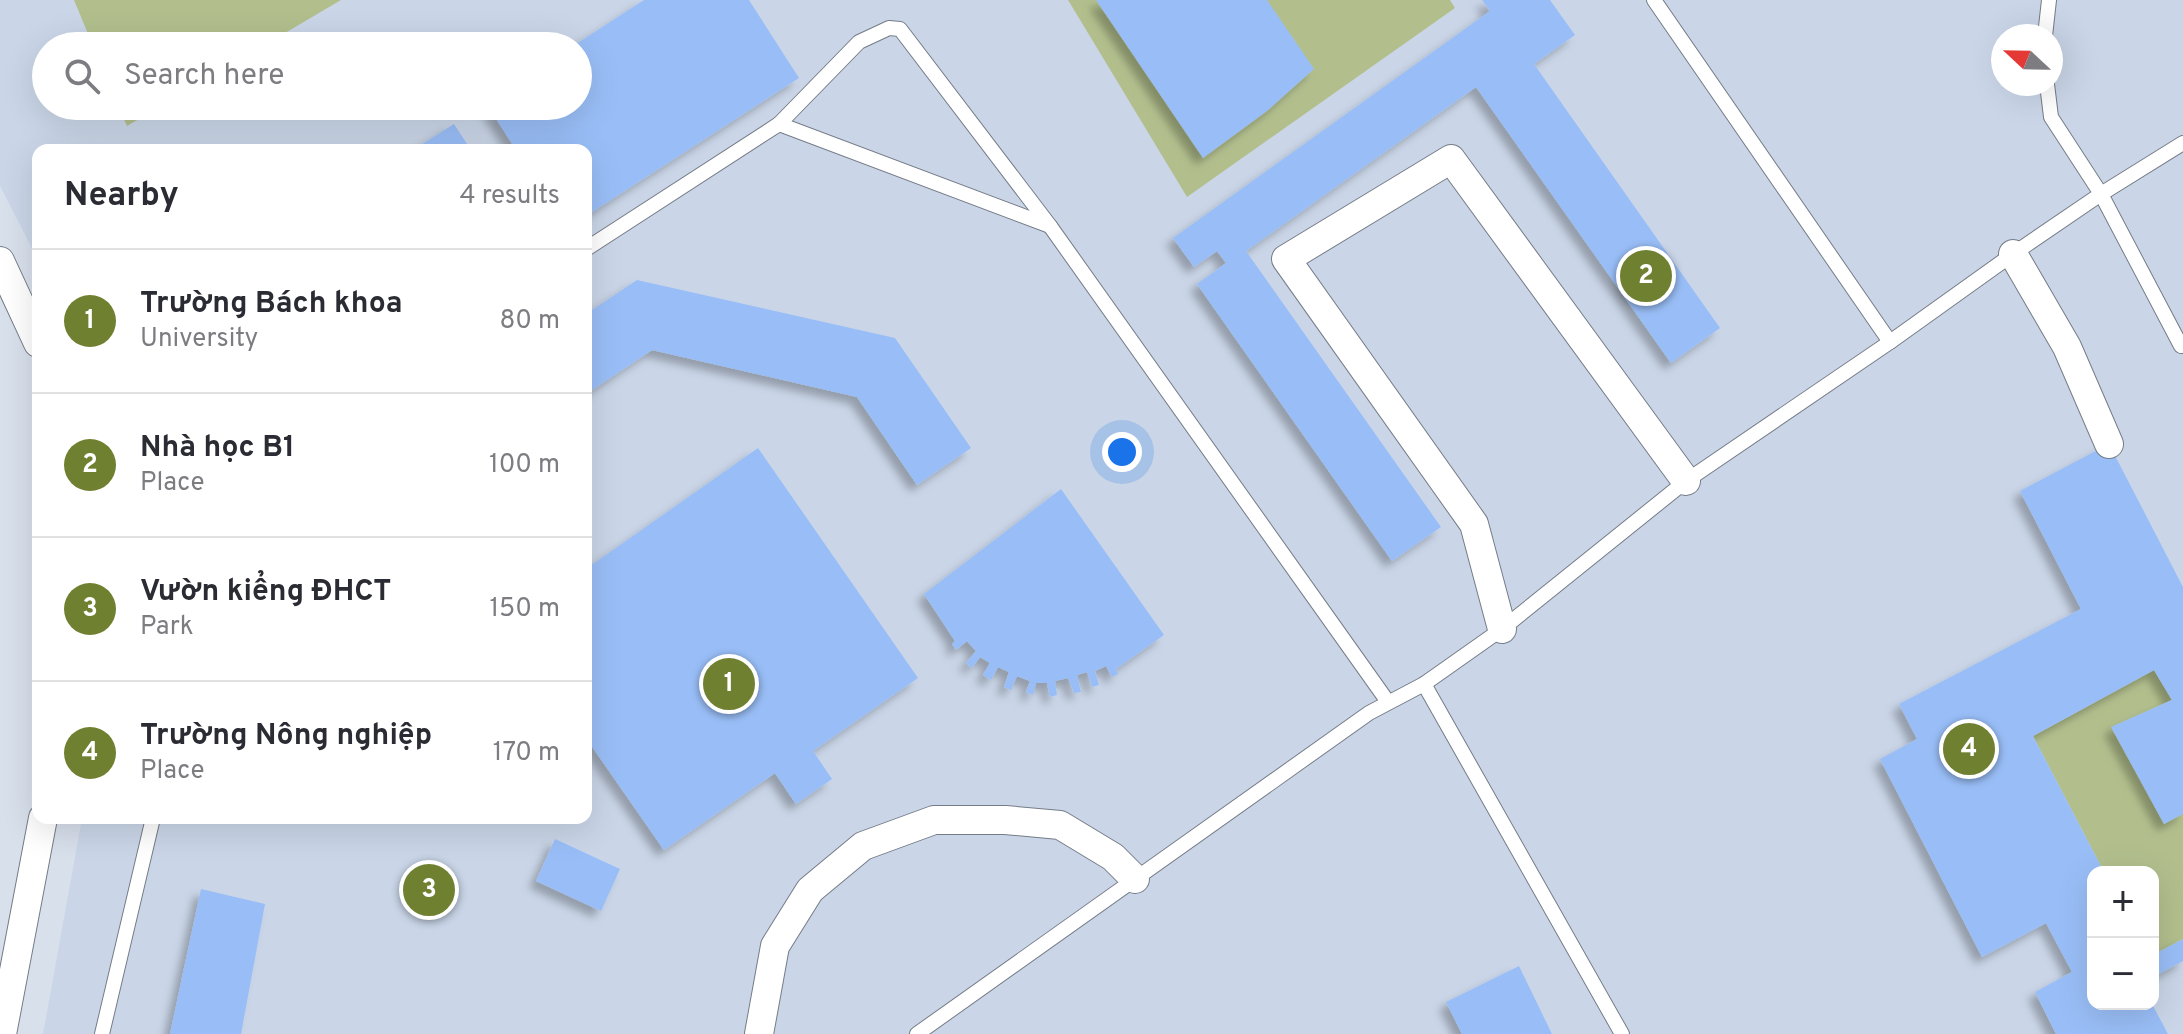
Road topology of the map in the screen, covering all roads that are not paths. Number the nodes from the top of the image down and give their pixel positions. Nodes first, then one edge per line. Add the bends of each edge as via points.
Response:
1 (1654, 0) edge
2 (2049, 0) edge
3 (2046, 24) edge
4 (2048, 96) edge
5 (779, 124) junction
6 (2183, 143) edge
7 (2101, 194) junction
8 (1050, 226) junction
9 (592, 245) edge
10 (2013, 254) junction
11 (0, 261) edge
12 (32, 330) edge
13 (1890, 342) junction
14 (2183, 345) edge
15 (2109, 444) dead end
16 (1686, 481) junction
17 (1502, 629) junction
18 (1424, 684) junction
19 (1388, 702) junction
20 (42, 824) edge
21 (152, 824) edge
22 (1135, 879) junction
23 (2, 1034) edge
24 (102, 1034) edge
25 (759, 1034) edge
26 (917, 1034) edge
27 (1622, 1034) edge

1 - 13 lane
2 - 3 lane
4 - 7 lane via 2051,117
5 - 8 lane
5 - 8 lane via 859,42 889,28 900,29
5 - 9 lane
6 - 7 lane
7 - 10 lane
7 - 14 lane
8 - 19 lane
10 - 13 lane
10 - 15 street via 2067,347
11 - 12 street
13 - 16 lane
16 - 17 lane
16 - 17 street via 1451,159 1286,259 1474,524
17 - 18 lane
18 - 19 lane
18 - 27 lane
19 - 22 lane
20 - 23 street
21 - 24 lane
22 - 25 street via 1113,857 1060,825 934,820 863,846 810,890 775,946
22 - 26 lane

